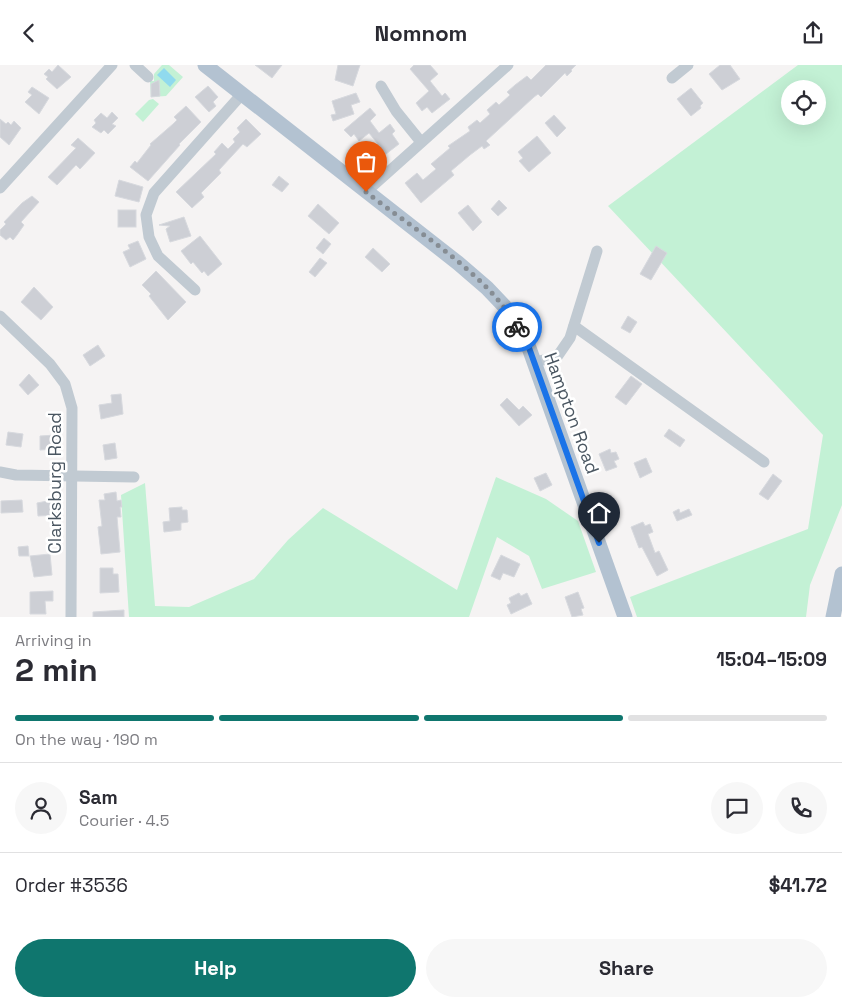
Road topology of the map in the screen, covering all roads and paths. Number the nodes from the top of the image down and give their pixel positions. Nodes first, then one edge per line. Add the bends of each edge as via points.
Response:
1 (112, 65) edge
2 (136, 65) edge
3 (205, 65) edge
4 (508, 65) edge
5 (688, 65) edge
6 (148, 77) dead end
7 (672, 78) dead end
8 (381, 86) dead end
9 (242, 94) junction
10 (421, 142) junction
11 (0, 187) edge
12 (366, 192) junction
13 (597, 251) dead end
14 (195, 290) dead end
15 (0, 315) edge
16 (574, 326) junction
17 (534, 362) junction
18 (764, 462) dead end
19 (0, 472) edge
20 (72, 476) junction
21 (134, 477) dead end
22 (842, 574) edge
23 (71, 617) edge
24 (625, 617) edge
25 (833, 617) edge

1 - 11 street
2 - 6 street
3 - 9 main road, Hampton Road
4 - 10 street
5 - 7 street
8 - 10 street
9 - 12 main road, Hampton Road
9 - 14 street via 154,193 146,215 149,237 158,256
10 - 12 street
12 - 17 main road, Hampton Road via 487,288 508,310
13 - 16 street
15 - 20 street, Clarksburg Road via 50,365 64,385 72,407
16 - 17 street via 570,338 556,357
16 - 18 street
17 - 24 main road, Hampton Road
19 - 20 street
20 - 21 street
20 - 23 street, Clarksburg Road
22 - 25 main road

